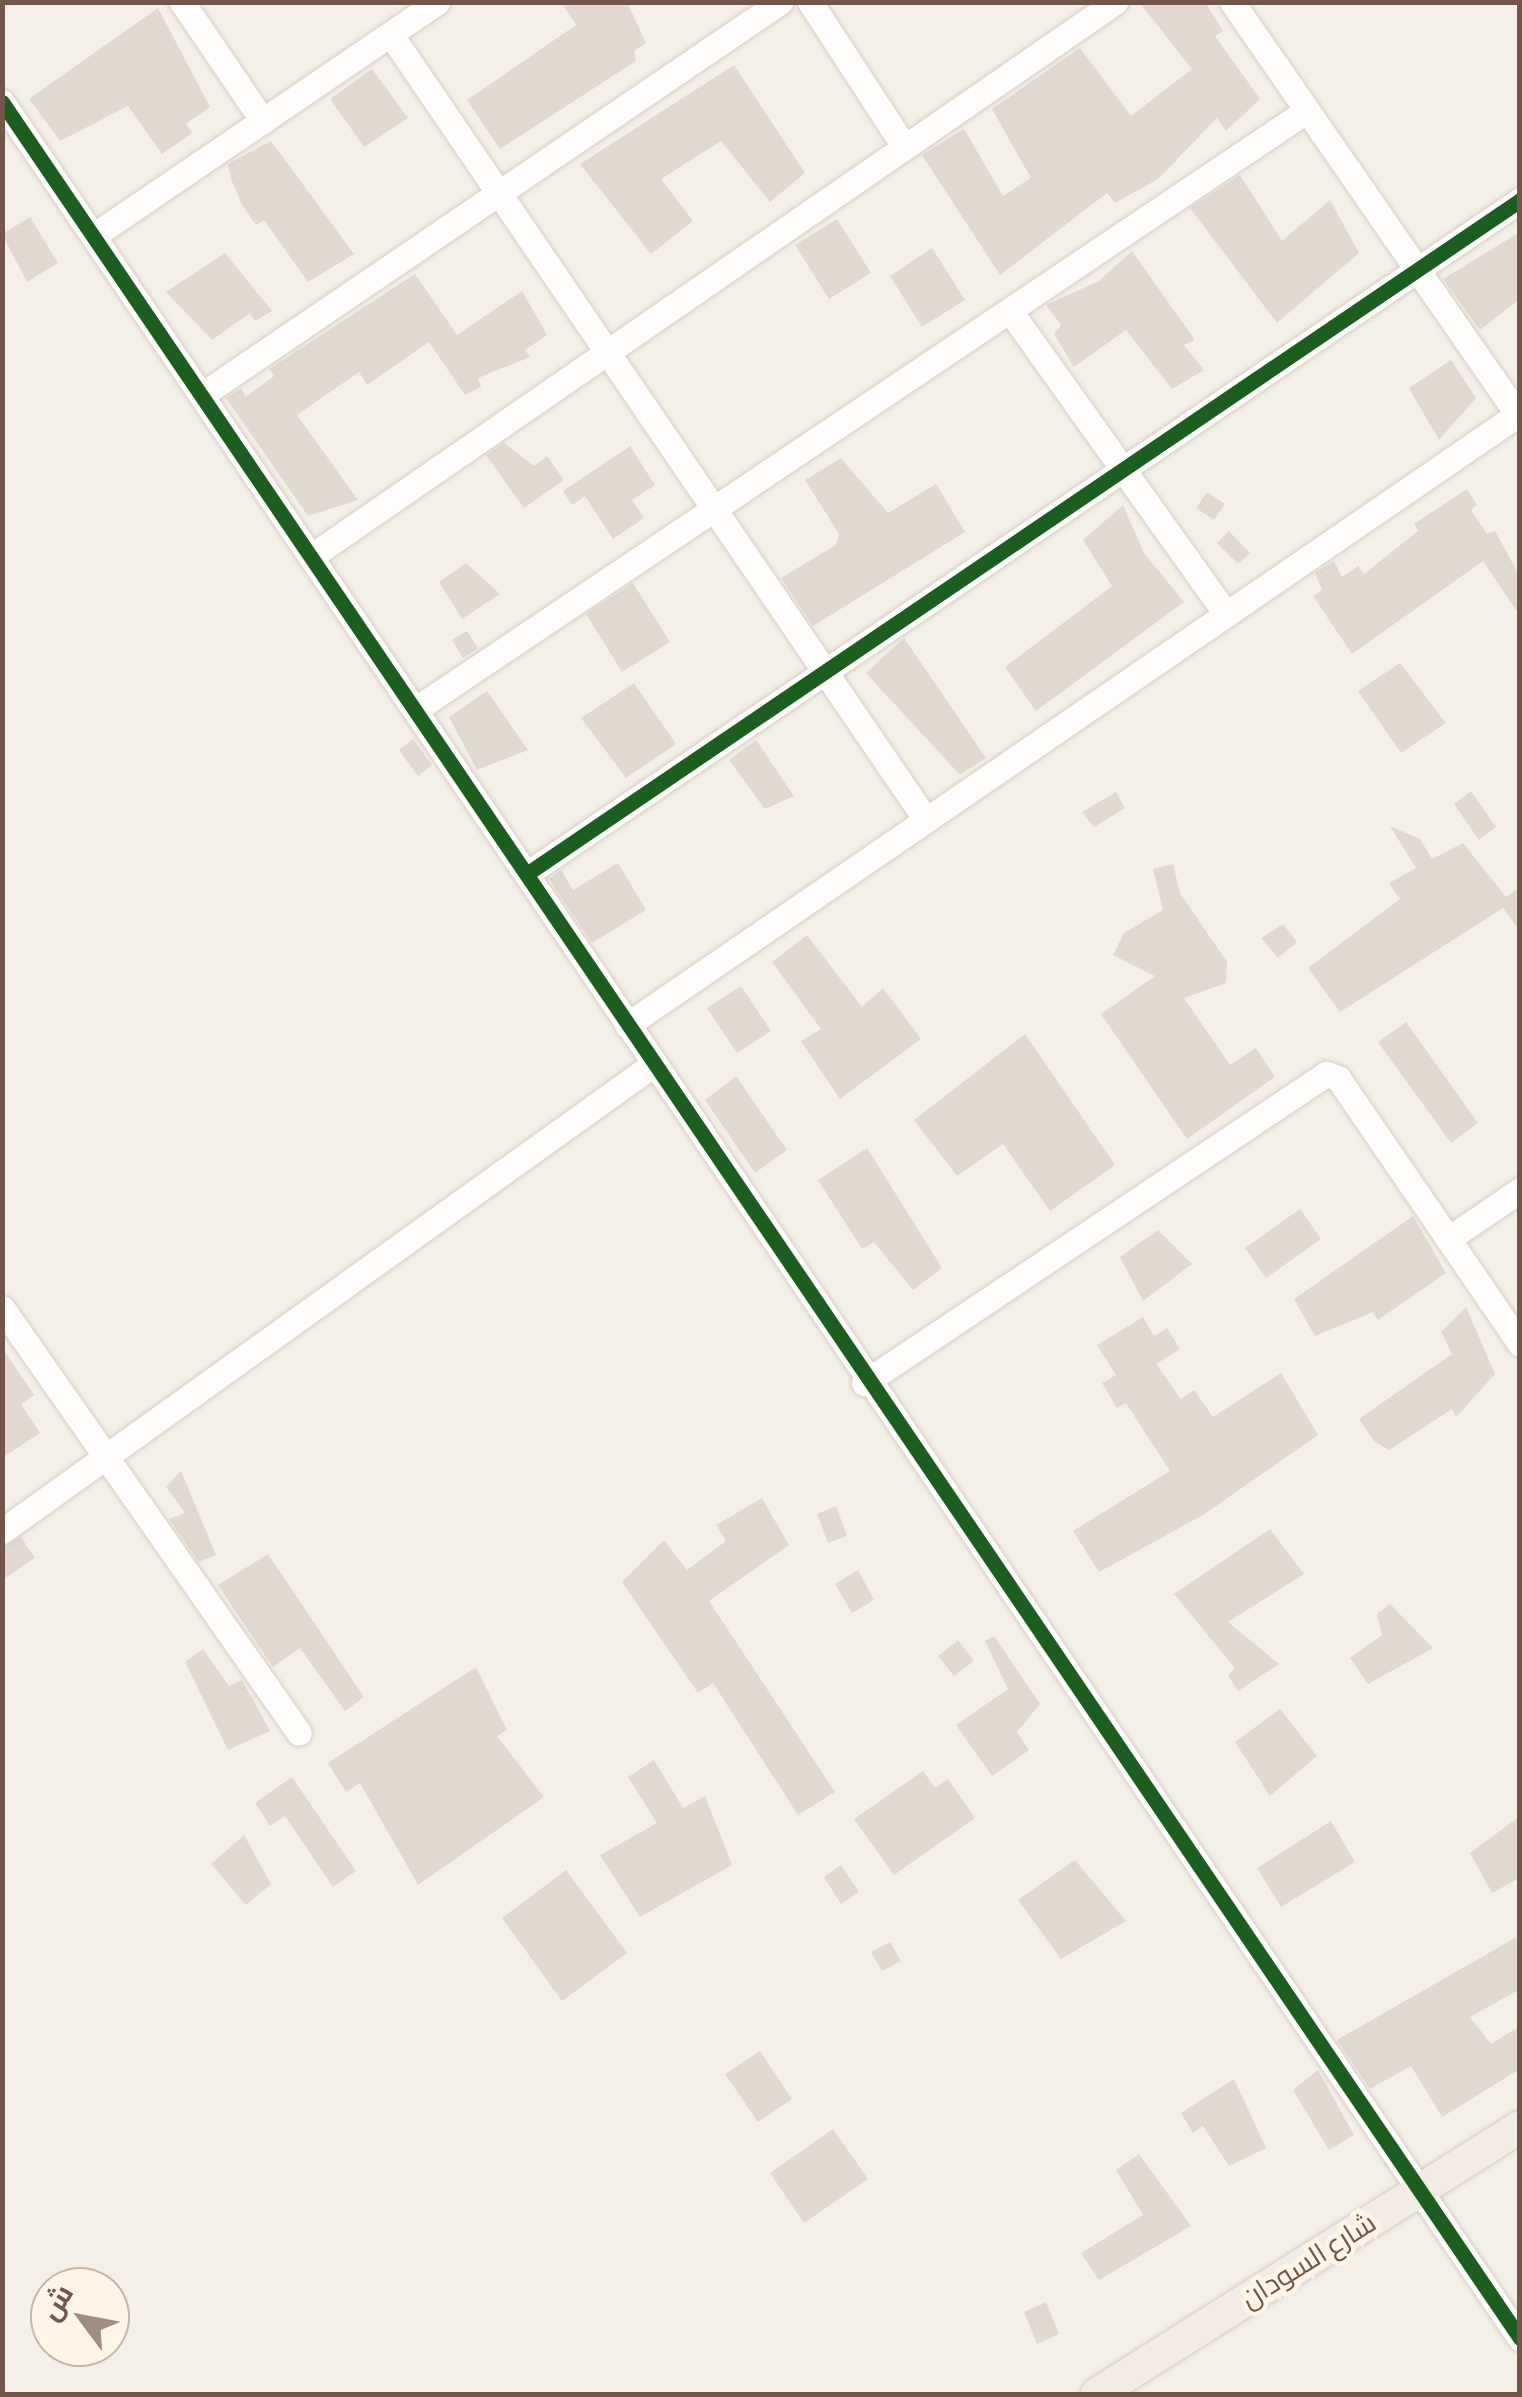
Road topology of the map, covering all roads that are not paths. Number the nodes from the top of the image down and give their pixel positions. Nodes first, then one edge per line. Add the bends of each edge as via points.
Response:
1 (182, 2) edge
2 (437, 2) edge
3 (780, 2) edge
4 (810, 2) edge
5 (1115, 2) edge
6 (1232, 2) edge
7 (391, 35) junction
8 (2, 102) edge
9 (1306, 111) junction
10 (263, 122) junction
11 (904, 146) junction
12 (499, 194) junction
13 (1520, 200) edge
14 (93, 236) junction
15 (1416, 268) junction
16 (1010, 311) junction
17 (605, 350) junction
18 (203, 394) junction
19 (1518, 416) edge
20 (1118, 470) junction
21 (714, 510) junction
22 (316, 553) junction
23 (1226, 614) junction
24 (822, 668) junction
25 (420, 707) junction
26 (926, 820) junction
27 (528, 873) junction
28 (627, 1025) junction
29 (652, 1066) junction
30 (1520, 1190) edge
31 (1448, 1240) junction
32 (2, 1308) edge
33 (1520, 1344) edge
34 (864, 1384) junction
35 (110, 1454) junction
36 (2, 1531) edge
37 (299, 1733) dead end
38 (1520, 2127) edge
39 (1420, 2189) junction
40 (1520, 2338) edge
41 (1097, 2394) edge

1 - 10 street
2 - 7 street
3 - 12 street
4 - 11 street
5 - 11 street
6 - 9 street
7 - 10 street
7 - 12 street
8 - 14 street
9 - 15 street
9 - 16 street
10 - 14 street
11 - 17 street
12 - 17 street
12 - 18 street
13 - 15 street
14 - 18 street
15 - 19 street
15 - 20 street
16 - 20 street
16 - 21 street
17 - 21 street
17 - 22 street
18 - 22 street
19 - 23 street
20 - 23 street
20 - 24 street
21 - 24 street
21 - 25 street
22 - 25 street
23 - 26 street
24 - 26 street
24 - 27 street
25 - 27 street
26 - 28 street
27 - 28 street
28 - 29 street
29 - 34 street
29 - 35 street
30 - 31 street
31 - 33 street
31 - 34 street via 1326,1074
32 - 35 street
34 - 39 street
35 - 36 street
35 - 37 street
38 - 39 main road, شارع السودان
39 - 40 street
39 - 41 main road, شارع السودان

